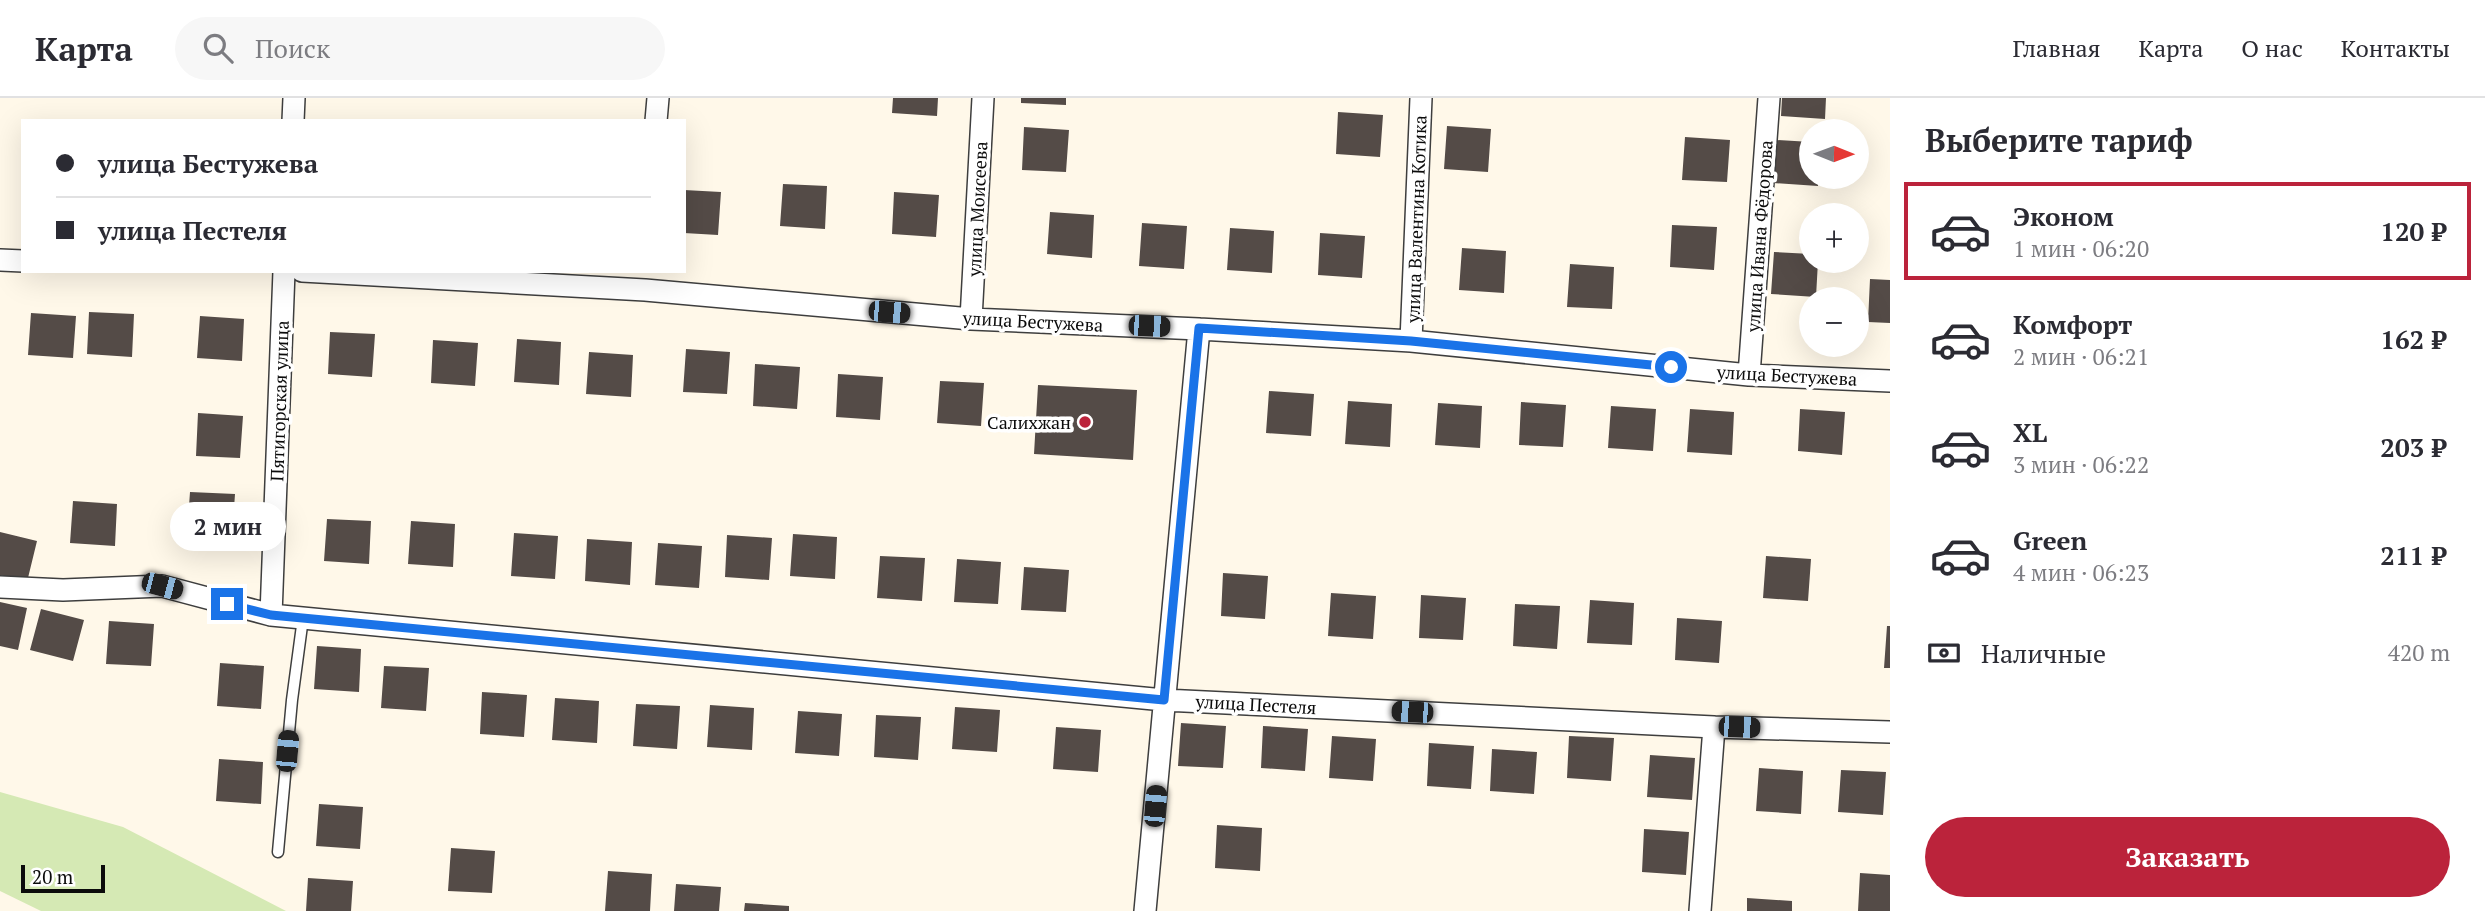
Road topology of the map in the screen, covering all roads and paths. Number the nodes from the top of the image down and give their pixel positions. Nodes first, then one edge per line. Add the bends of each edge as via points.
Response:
1 (294, 98) edge
2 (658, 98) edge
3 (983, 98) edge
4 (1421, 98) edge
5 (1769, 98) edge
6 (293, 119) edge
7 (656, 119) edge
8 (0, 260) edge
9 (21, 261) edge
10 (284, 273) edge
11 (371, 273) edge
12 (646, 281) edge
13 (971, 319) junction
14 (1199, 328) junction
15 (1411, 341) junction
16 (1749, 375) junction
17 (1890, 381) edge
18 (0, 587) edge
19 (271, 615) junction
20 (303, 618) junction
21 (1164, 700) junction
22 (1714, 727) junction
23 (1890, 732) edge
24 (278, 852) dead end
25 (1145, 911) edge
26 (1700, 911) edge

1 - 6 street
2 - 7 street
3 - 13 street, улица Моисеева
4 - 15 street, улица Валентина Котика
5 - 16 street, улица Ивана Фёдорова
8 - 9 street
10 - 19 street, Пятигорская улица
11 - 12 street, улица Бестужева
12 - 13 street, улица Бестужева
13 - 14 street, улица Бестужева
14 - 15 street, улица Бестужева
14 - 21 street
15 - 16 street, улица Бестужева
16 - 17 street, улица Бестужева
18 - 19 street, улица Пестеля via 162,586
19 - 20 street, улица Пестеля
20 - 21 street, улица Пестеля
20 - 24 lane
21 - 22 street, улица Пестеля
21 - 25 street
22 - 23 street, улица Пестеля
22 - 26 street

